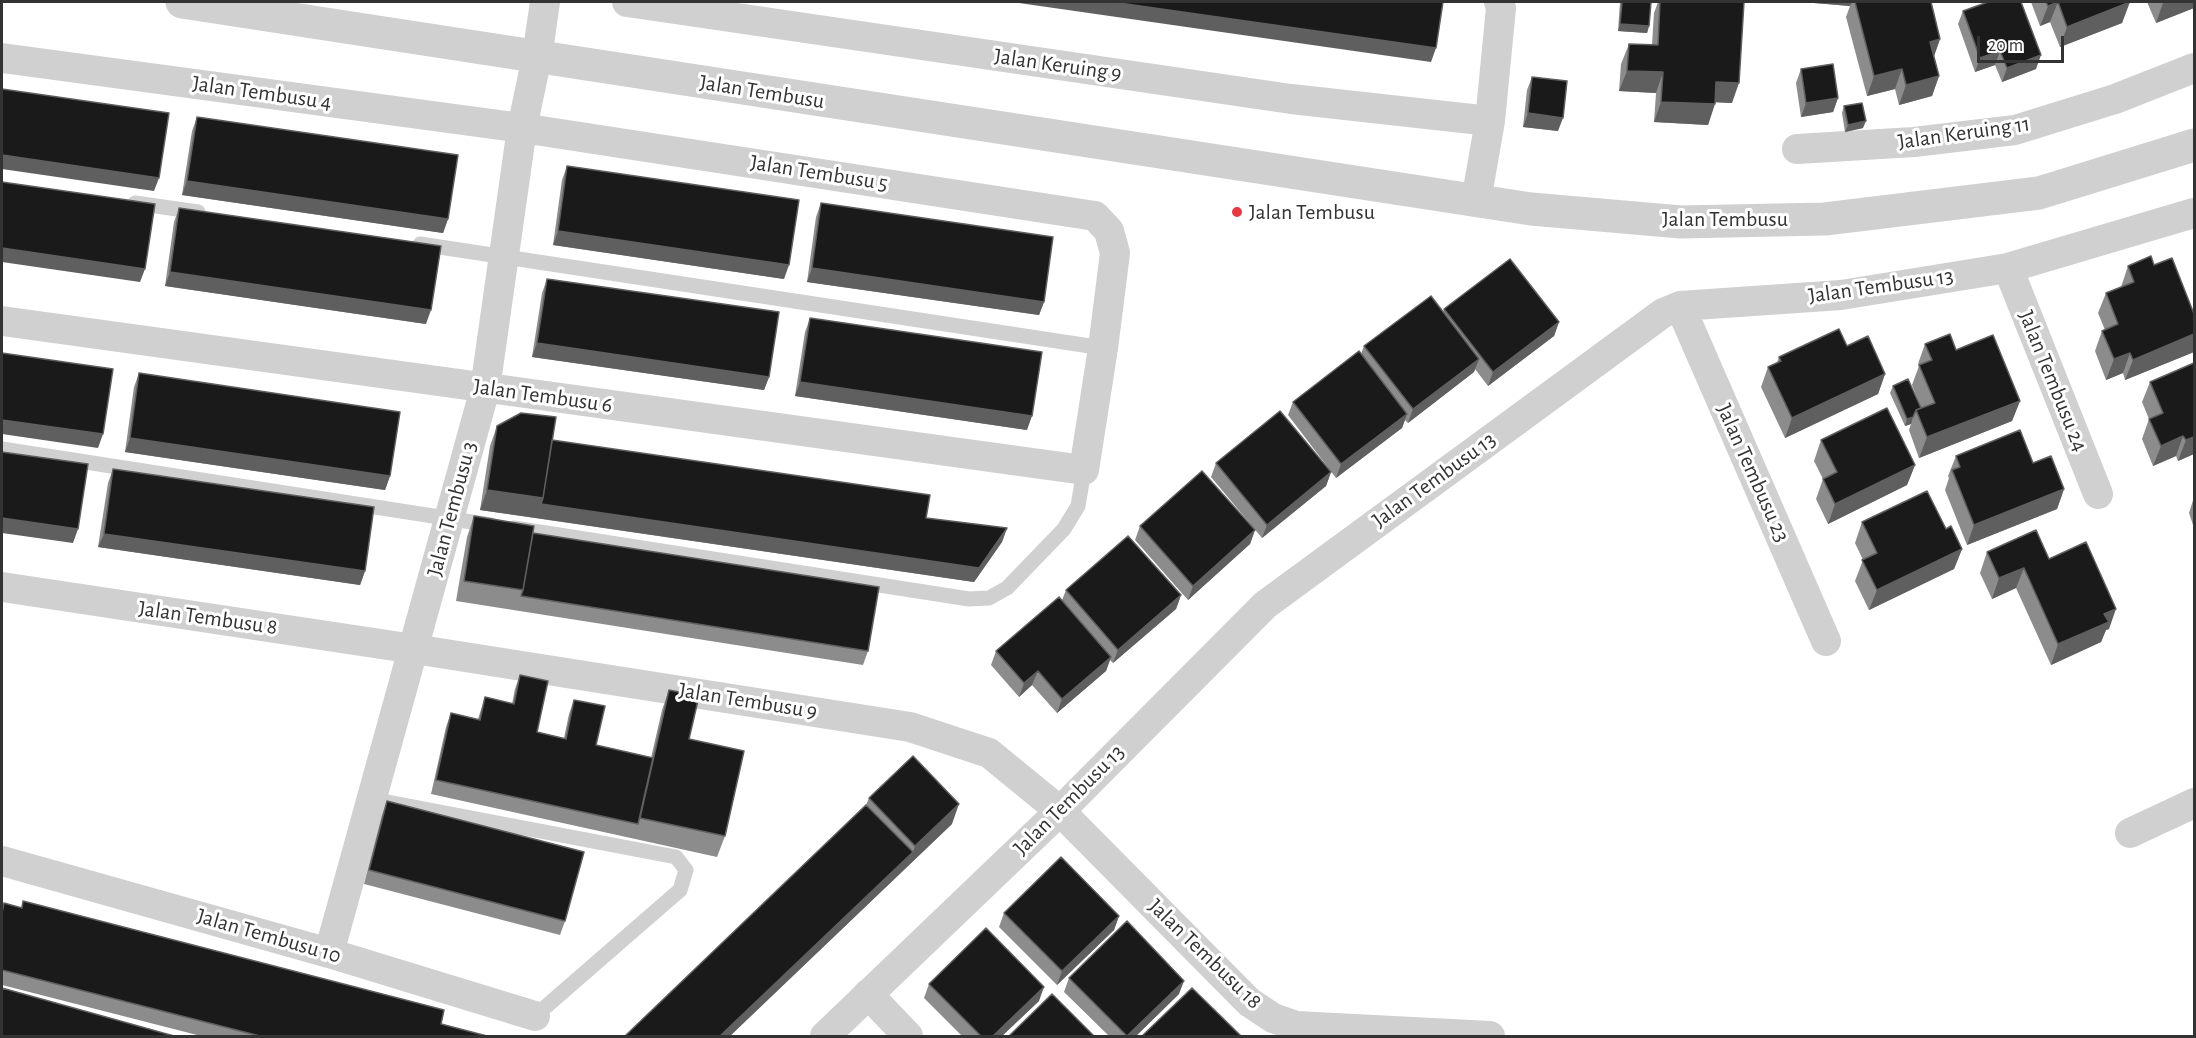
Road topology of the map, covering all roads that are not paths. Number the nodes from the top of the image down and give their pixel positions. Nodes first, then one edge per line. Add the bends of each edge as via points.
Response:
1 (182, 2) edge
2 (545, 2) edge
3 (627, 2) edge
4 (1499, 2) edge
5 (537, 57) junction
6 (2, 58) edge
7 (2194, 68) edge
8 (1490, 121) junction
9 (522, 128) junction
10 (2194, 145) edge
11 (1797, 149) dead end
12 (118, 201) edge
13 (1476, 201) junction
14 (2194, 213) edge
15 (212, 214) edge
16 (411, 242) edge
17 (504, 256) junction
18 (2008, 268) junction
19 (1680, 306) junction
20 (2, 321) edge
21 (1103, 348) junction
22 (485, 389) junction
23 (2, 448) edge
24 (1084, 470) junction
25 (2098, 494) dead end
26 (449, 518) junction
27 (2, 587) edge
28 (1826, 641) dead end
29 (414, 649) junction
30 (372, 800) junction
31 (2194, 803) edge
32 (1060, 811) junction
33 (2130, 833) dead end
34 (2, 861) edge
35 (329, 953) junction
36 (868, 994) junction
37 (535, 1016) joint
38 (825, 1036) edge
39 (908, 1036) edge
40 (1490, 1036) edge

1 - 5 street, Jalan Tembusu
2 - 5 street, Jalan Tembusu 3
3 - 8 street, Jalan Keruing 9 via 1291,99
4 - 8 street
5 - 9 street, Jalan Tembusu 3
5 - 13 street, Jalan Tembusu
6 - 9 street, Jalan Tembusu 4
7 - 11 street, Jalan Keruing 11 via 2115,99 2015,130 1914,142
8 - 13 street
9 - 17 street, Jalan Tembusu 3
9 - 21 street, Jalan Tembusu 5 via 1095,216 1109,231 1115,253
10 - 13 street, Jalan Tembusu via 2039,193 1825,219 1681,222
12 - 15 lane
14 - 18 street, Jalan Tembusu 13
16 - 17 lane
17 - 21 lane
17 - 22 street, Jalan Tembusu 3
18 - 19 street, Jalan Tembusu 13 via 1841,295
18 - 25 street, Jalan Tembusu 24
19 - 28 street, Jalan Tembusu 23
19 - 32 street, Jalan Tembusu 13 via 1663,313 1265,605
20 - 22 street, Jalan Tembusu 6
21 - 24 street
22 - 24 street, Jalan Tembusu 6
22 - 26 street, Jalan Tembusu 3
23 - 26 lane
24 - 26 lane via 1078,506 1065,529 1007,588 989,598 969,599
26 - 29 street, Jalan Tembusu 3
27 - 29 street, Jalan Tembusu 8
29 - 30 street, Jalan Tembusu 3
29 - 32 street, Jalan Tembusu 9 via 910,727 989,753
30 - 35 street, Jalan Tembusu 3
30 - 37 lane via 676,857 686,870 680,890
31 - 33 street
32 - 36 street, Jalan Tembusu 13
32 - 40 street, Jalan Tembusu 18 via 1249,1002 1273,1018 1296,1026
34 - 35 street, Jalan Tembusu 10
35 - 37 street, Jalan Tembusu 10
36 - 38 street, Jalan Tembusu 13
36 - 39 street

